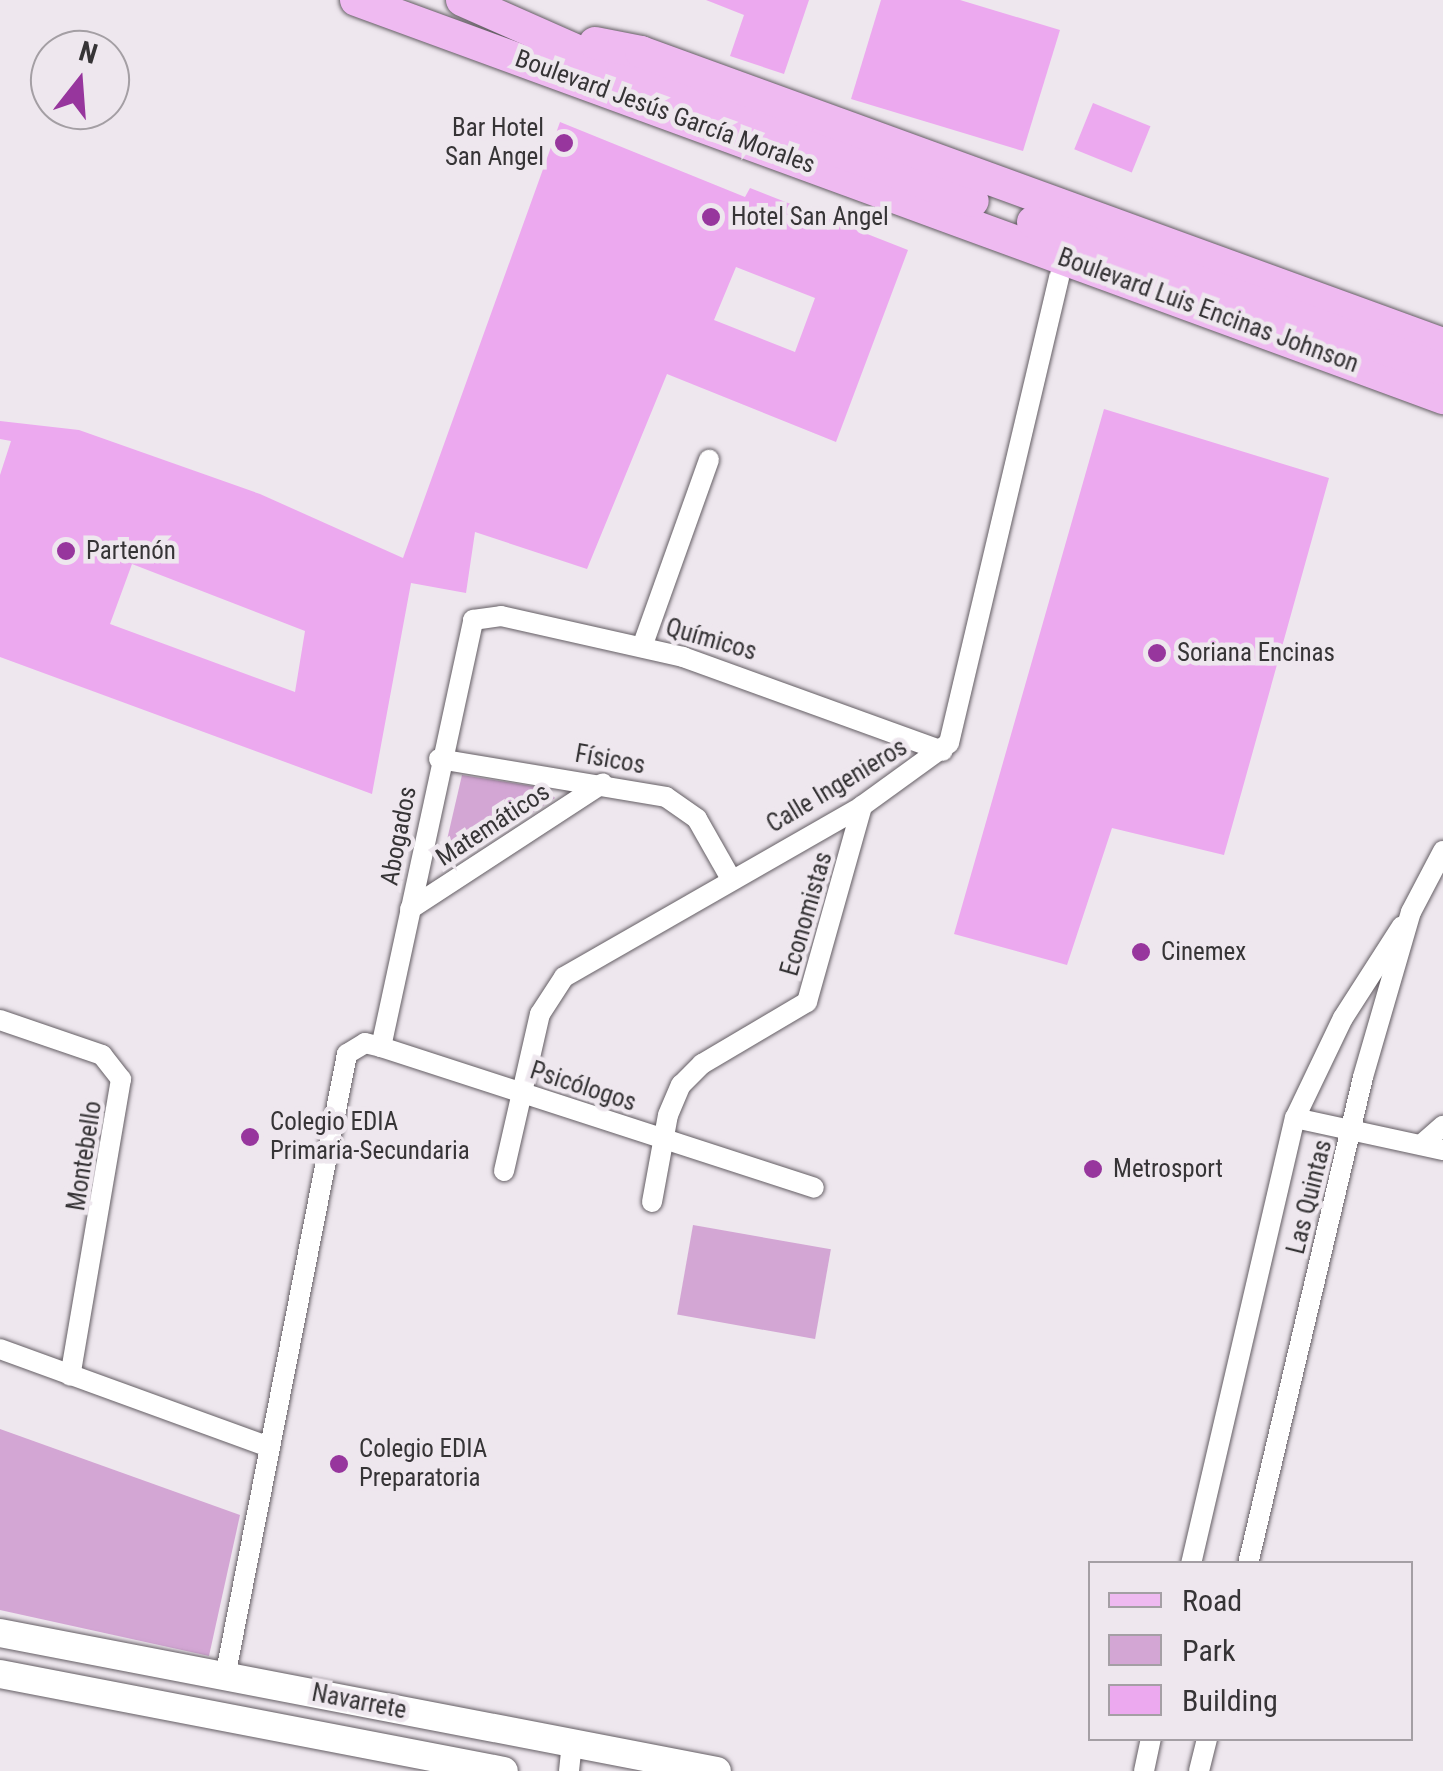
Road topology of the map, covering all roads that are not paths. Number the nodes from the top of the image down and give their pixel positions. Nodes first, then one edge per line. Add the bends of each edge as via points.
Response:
1 (356, 0) edge
2 (462, 0) edge
3 (539, 32) junction
4 (479, 45) junction
5 (977, 214) junction
6 (1059, 278) junction
7 (1443, 344) edge
8 (1443, 373) edge
9 (1443, 398) edge
10 (1443, 420) edge
11 (710, 460) dead end
12 (465, 634) joint
13 (642, 647) junction
14 (942, 751) junction
15 (439, 759) junction
16 (602, 783) junction
17 (862, 806) junction
18 (1443, 851) edge
19 (730, 877) junction
20 (410, 909) junction
21 (1410, 912) junction
22 (0, 1020) edge
23 (381, 1048) junction
24 (520, 1093) junction
25 (1295, 1118) junction
26 (1443, 1126) edge
27 (1352, 1132) junction
28 (663, 1139) junction
29 (1422, 1144) junction
30 (1443, 1150) edge
31 (504, 1171) dead end
32 (814, 1188) dead end
33 (652, 1202) dead end
34 (0, 1349) edge
35 (70, 1376) junction
36 (269, 1447) junction
37 (1192, 1561) edge
38 (1249, 1561) edge
39 (0, 1633) edge
40 (91, 1652) junction
41 (0, 1674) edge
42 (225, 1677) junction
43 (85, 1691) junction
44 (1150, 1741) edge
45 (1206, 1741) edge
46 (571, 1757) edge
47 (504, 1771) edge
48 (718, 1771) edge
49 (1144, 1771) edge
50 (1199, 1771) edge

1 - 4 main road, Boulevard Jesús García Morales
2 - 3 main road, Boulevard Jesús García Morales
3 - 5 main road, Boulevard Jesús García Morales
3 - 7 main road via 641,52
4 - 5 main road, Boulevard Jesús García Morales
4 - 6 main road via 676,138
5 - 8 main road, Boulevard Luis Encinas Johnson
5 - 9 main road, Boulevard Luis Encinas Johnson
6 - 10 main road
6 - 14 street, Calle Ingenieros via 964,702
11 - 13 street
12 - 13 street, Químicos via 473,620 488,615
12 - 15 street, Abogados
13 - 14 street, Químicos via 776,686
14 - 17 street, Calle Ingenieros
15 - 16 street, Físicos
15 - 20 street, Abogados
16 - 19 street, Físicos via 683,805
16 - 20 street, Matemáticos
17 - 19 street, Calle Ingenieros
17 - 28 street, Economistas via 807,1002 690,1074 672,1099
18 - 21 street, Las Quintas
19 - 24 street, Calle Ingenieros via 564,976 540,1014
20 - 23 street, Abogados
21 - 25 street, Las Quintas via 1343,1018
21 - 27 street, Las Quintas
22 - 35 street, Montebello via 102,1055 120,1078
23 - 24 street, Psicólogos
23 - 36 street via 356,1046 342,1061
24 - 28 street, Psicólogos
24 - 31 street, Calle Ingenieros
25 - 27 street
25 - 37 street, Las Quintas
26 - 29 street
27 - 29 street
27 - 38 street, Las Quintas
28 - 32 street, Psicólogos
28 - 33 street, Economistas
29 - 30 street
34 - 35 street
35 - 36 street
36 - 42 street
39 - 40 main road, Navarrete
40 - 42 main road, Navarrete
40 - 43 main road
41 - 43 main road, Navarrete
42 - 46 main road, Navarrete
43 - 47 main road, Navarrete
44 - 49 street
45 - 50 street
46 - 48 main road, Navarrete

